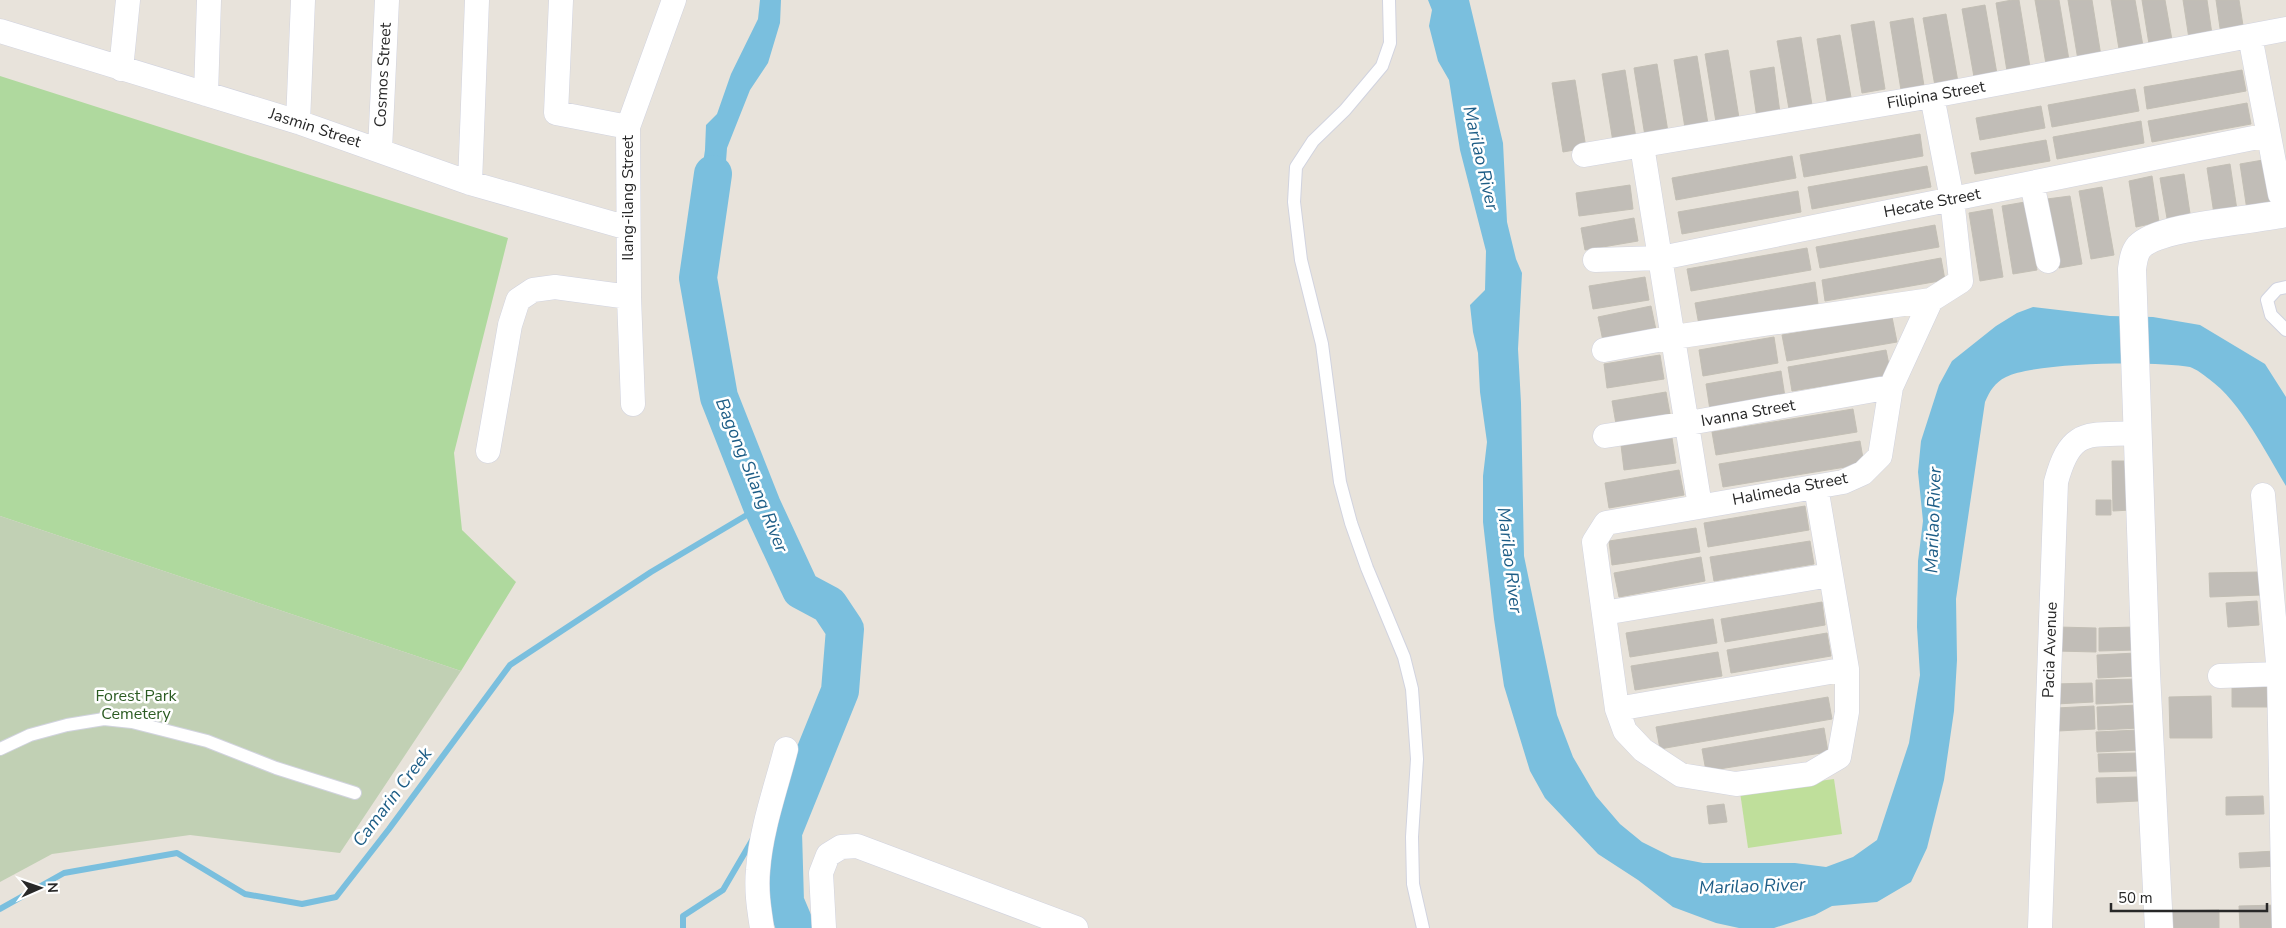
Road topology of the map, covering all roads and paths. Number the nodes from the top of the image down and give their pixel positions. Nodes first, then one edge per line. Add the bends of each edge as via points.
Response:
1 (128, 0) edge
2 (209, 0) edge
3 (302, 0) edge
4 (387, 0) edge
5 (477, 0) edge
6 (561, 0) edge
7 (674, 0) edge
8 (1389, 0) edge
9 (2286, 30) edge
10 (0, 31) edge
11 (2250, 36) junction
12 (121, 69) junction
13 (206, 94) junction
14 (1932, 96) junction
15 (298, 122) junction
16 (628, 127) junction
17 (2268, 135) junction
18 (1642, 146) junction
19 (380, 150) junction
20 (1584, 155) dead end
21 (2032, 182) junction
22 (470, 183) junction
23 (1952, 199) junction
24 (2283, 204) edge
25 (628, 228) junction
26 (1661, 258) junction
27 (1595, 260) dead end
28 (2048, 261) dead end
29 (2286, 286) edge
30 (629, 297) junction
31 (1931, 300) junction
32 (2286, 330) edge
33 (1674, 337) junction
34 (1604, 350) dead end
35 (1891, 387) junction
36 (632, 404) dead end
37 (1688, 423) junction
38 (2138, 433) junction
39 (1605, 436) dead end
40 (488, 451) dead end
41 (1816, 486) junction
42 (2264, 495) dead end
43 (1700, 506) junction
44 (1830, 576) junction
45 (1604, 613) junction
46 (1847, 669) junction
47 (2279, 674) junction
48 (2220, 676) dead end
49 (1617, 709) junction
50 (0, 749) edge
51 (786, 749) dead end
52 (355, 793) dead end
53 (762, 928) edge
54 (824, 928) edge
55 (1076, 928) edge
56 (1424, 928) edge
57 (2040, 928) edge
58 (2159, 928) edge
59 (2284, 928) edge

1 - 12 street
2 - 13 street
3 - 15 street
4 - 19 street, Cosmos Street
5 - 22 street
6 - 16 street via 556,113
7 - 16 street, Ilang-ilang Street
8 - 56 lane via 1390,43 1382,66 1345,110 1312,141 1296,167 1294,202 1302,260 1322,344 1340,482 1351,523 1404,657 1412,688 1417,759 1413,884
9 - 11 street, Filipina Street
10 - 12 street, Jasmin Street
11 - 14 street, Filipina Street
11 - 17 street
12 - 13 street, Jasmin Street
13 - 15 street, Jasmin Street
14 - 18 street, Filipina Street
14 - 23 street
15 - 19 street, Jasmin Street
16 - 25 street, Ilang-ilang Street
17 - 21 street, Hecate Street
17 - 24 street
18 - 20 street, Filipina Street
18 - 26 street
19 - 22 street, Jasmin Street
21 - 23 street, Hecate Street
21 - 28 street
22 - 25 street, Jasmin Street
23 - 26 street, Hecate Street
23 - 31 street via 1961,281
24 - 38 street via 2158,236 2138,248 2132,269
25 - 30 street, Ilang-ilang Street
26 - 27 street, Hecate Street
26 - 33 street
29 - 32 lane via 2277,289 2267,300 2271,315
30 - 36 street, Ilang-ilang Street
30 - 40 street via 555,287 533,290 518,300 510,325
31 - 33 street
31 - 35 street, Halimeda Street
33 - 34 street
33 - 37 street
35 - 37 street, Ivanna Street
35 - 41 street, Halimeda Street via 1880,456 1863,474 1843,482
37 - 39 street, Ivanna Street
37 - 43 street
38 - 57 street, Pacia Avenue via 2082,437 2071,445 2062,459 2056,482
38 - 58 street
41 - 43 street, Halimeda Street
41 - 44 street
42 - 47 street
43 - 45 street, Halimeda Street via 1606,523 1594,542
44 - 45 street
44 - 46 street
45 - 49 street
46 - 49 street
46 - 49 street via 1847,712 1839,757 1810,774 1736,784 1681,775 1643,750 1625,730
47 - 48 street
47 - 59 street
50 - 52 lane via 67,725 104,719 132,722 207,741 276,768
51 - 53 street via 758,869 757,894
54 - 55 street via 821,873 828,854 842,847 857,846

